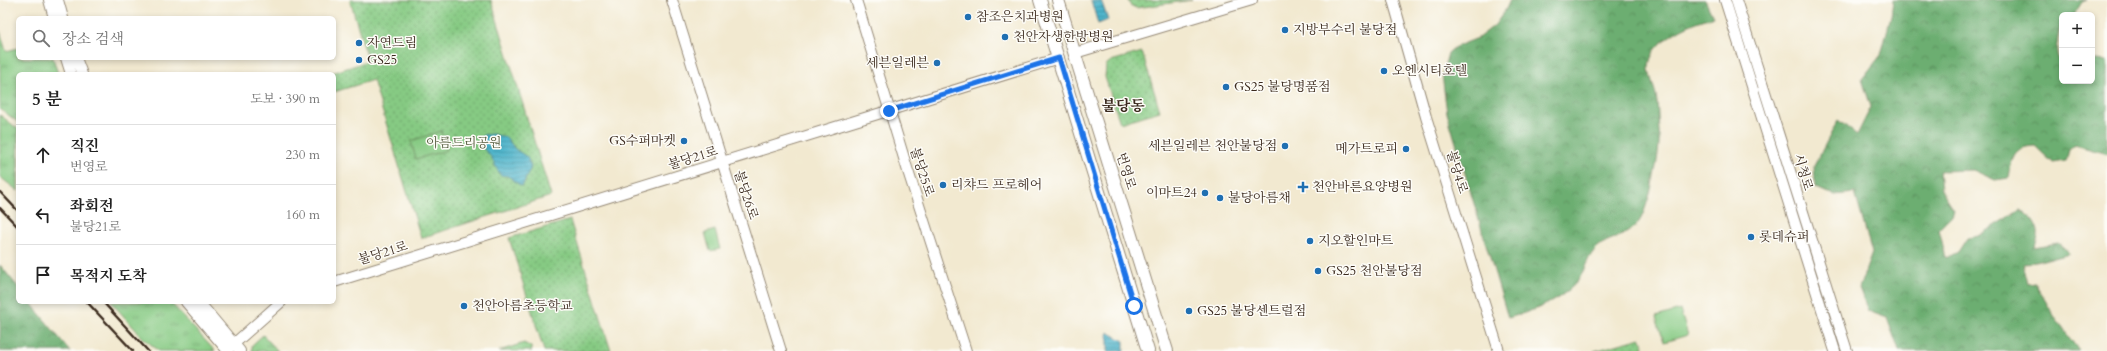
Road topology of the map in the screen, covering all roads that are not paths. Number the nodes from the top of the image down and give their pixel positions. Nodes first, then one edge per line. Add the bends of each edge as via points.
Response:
1 (56, 0) edge
2 (672, 0) edge
3 (856, 0) edge
4 (1040, 0) edge
5 (1058, 0) edge
6 (1252, 0) edge
7 (1393, 0) edge
8 (1725, 0) edge
9 (1736, 0) edge
10 (54, 16) edge
11 (62, 16) edge
12 (1075, 53) junction
13 (1059, 58) junction
14 (67, 60) edge
15 (77, 60) edge
16 (70, 72) edge
17 (81, 72) edge
18 (889, 111) junction
19 (722, 162) junction
20 (336, 281) edge
21 (188, 304) edge
22 (200, 304) edge
23 (279, 304) edge
24 (232, 349) edge
25 (781, 351) edge
26 (966, 351) edge
27 (1148, 351) edge
28 (1167, 351) edge
29 (1499, 351) edge
30 (1835, 351) edge
31 (1847, 351) edge

1 - 10 street
1 - 11 street
2 - 19 street, 불당26로
3 - 18 street, 불당25로
4 - 13 main road
5 - 12 main road, 번영로
6 - 12 street
7 - 29 street, 불당4로 via 1426,117
8 - 30 street, 시청로
9 - 31 street, 시청로
12 - 13 main road
12 - 28 main road, 번영로
13 - 18 street, 불당21로
13 - 27 main road
14 - 16 street
15 - 17 street
18 - 19 street, 불당21로
18 - 26 street, 불당25로
19 - 20 street, 불당21로
19 - 25 street, 불당26로
21 - 24 street
22 - 24 street
23 - 24 street

